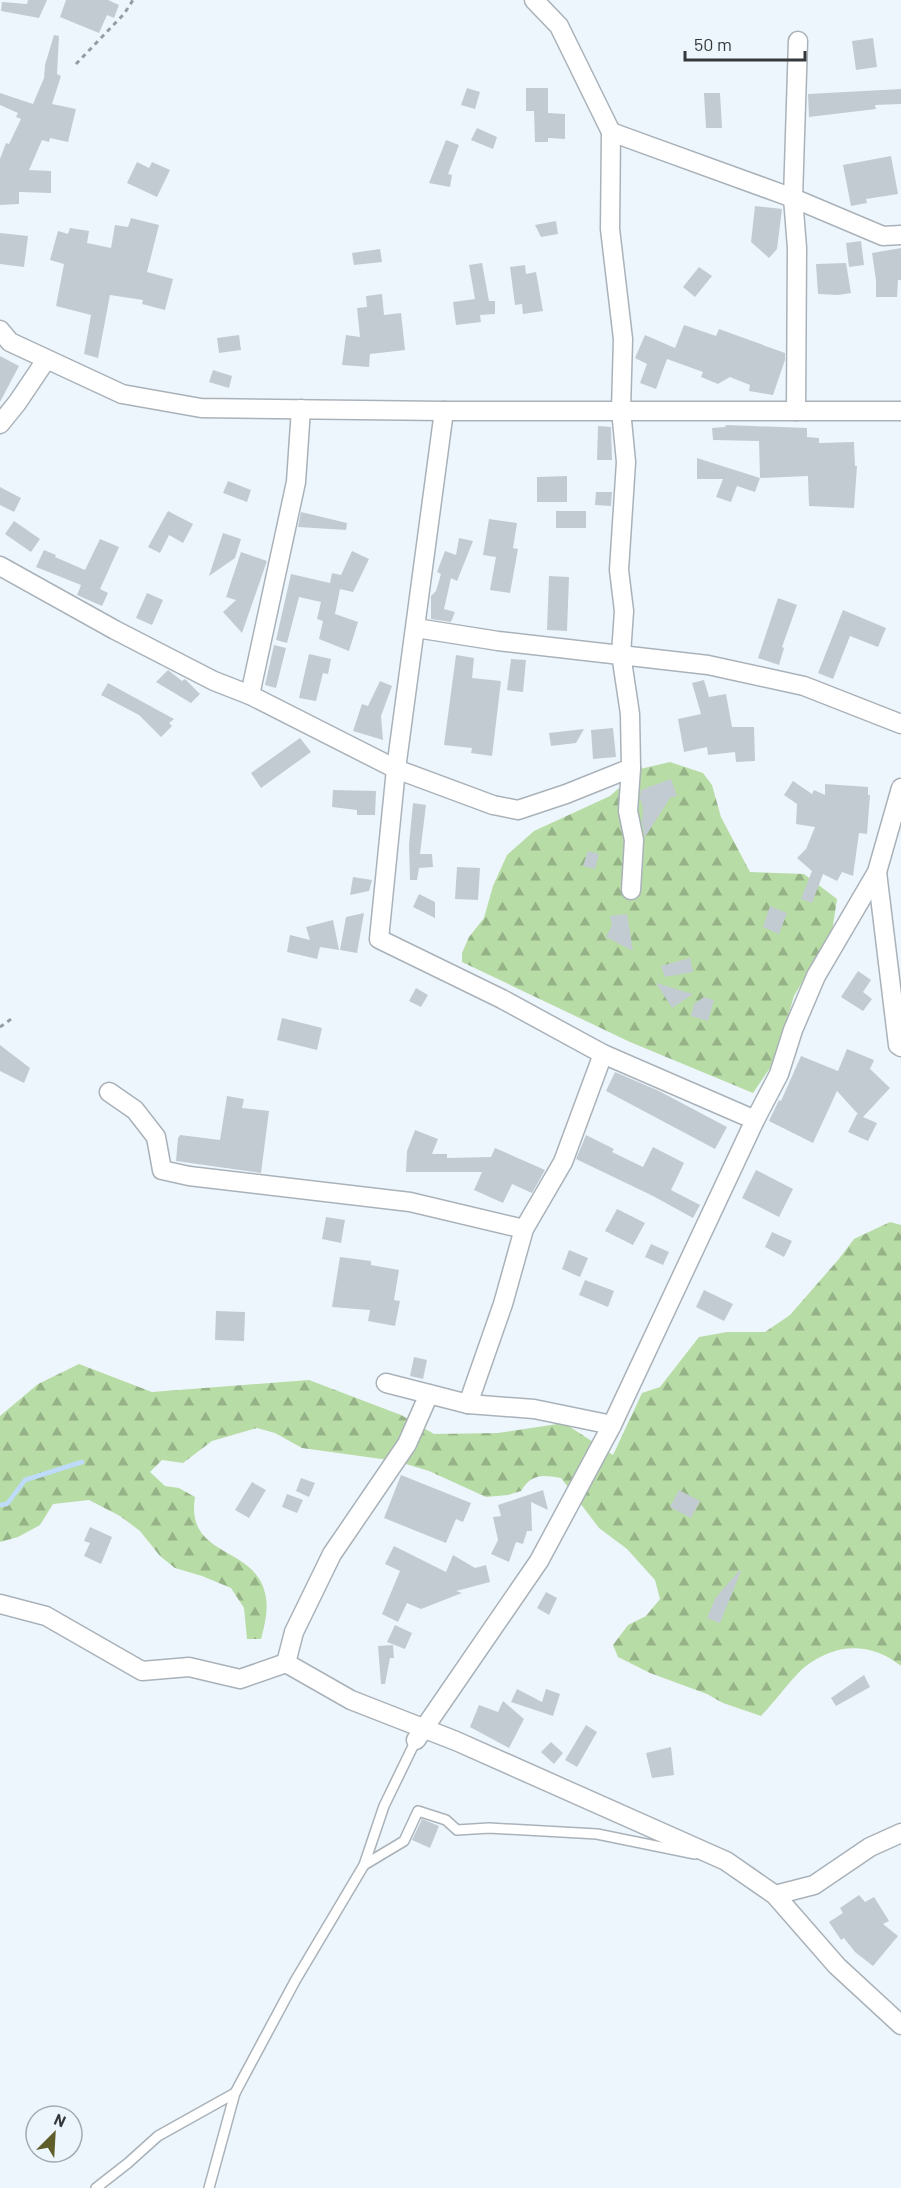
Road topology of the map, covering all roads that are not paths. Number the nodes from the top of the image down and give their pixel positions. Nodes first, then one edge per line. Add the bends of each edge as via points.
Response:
1 (534, 0) edge
2 (798, 41) dead end
3 (611, 132) junction
4 (794, 198) junction
5 (901, 235) edge
6 (0, 330) edge
7 (46, 360) junction
8 (300, 409) junction
9 (621, 410) junction
10 (444, 411) junction
11 (796, 411) junction
12 (901, 411) edge
13 (0, 424) edge
14 (0, 566) edge
15 (416, 628) junction
16 (621, 654) junction
17 (250, 695) junction
18 (901, 724) edge
19 (630, 768) junction
20 (396, 769) junction
21 (901, 788) edge
22 (877, 872) junction
23 (631, 890) dead end
24 (901, 1047) edge
25 (603, 1054) junction
26 (109, 1092) dead end
27 (755, 1120) junction
28 (524, 1229) junction
29 (386, 1383) dead end
30 (429, 1394) junction
31 (468, 1404) junction
32 (612, 1425) junction
33 (0, 1604) edge
34 (286, 1663) junction
35 (420, 1734) junction
36 (901, 1833) edge
37 (726, 1861) junction
38 (364, 1865) junction
39 (775, 1895) junction
40 (901, 2025) edge
41 (236, 2093) junction
42 (96, 2188) edge
43 (209, 2188) edge

1 - 3 street via 559,26
2 - 4 street
3 - 4 street
3 - 9 street via 610,229 623,339
4 - 5 street via 883,236
4 - 11 street
6 - 7 street via 10,342
7 - 8 street via 122,394 201,408
7 - 13 street
8 - 10 street
8 - 17 street via 296,482
9 - 10 street
9 - 11 street
9 - 16 street via 626,462 619,570 624,611
10 - 15 street
11 - 12 street
14 - 17 street via 214,681
15 - 16 street
15 - 20 street
16 - 18 street via 708,665 804,686
16 - 19 street via 630,714
17 - 20 street
19 - 20 street via 518,810 493,805
19 - 23 street via 628,811 634,840
20 - 25 street via 379,939
21 - 22 street
22 - 24 street
22 - 27 street via 816,976 780,1074
25 - 27 street
25 - 28 street via 563,1162
26 - 28 street via 135,1110 156,1137 162,1170 410,1202
27 - 32 street
28 - 31 street
29 - 30 street
30 - 31 street
30 - 34 street via 407,1444 332,1554 294,1632
31 - 32 street via 534,1409
32 - 35 street via 539,1561
33 - 34 street via 46,1616 142,1671 189,1667 240,1679
34 - 35 street
35 - 37 street
35 - 38 lane via 384,1806
36 - 39 street via 870,1847 814,1885
37 - 38 lane via 597,1834 457,1830 446,1820 418,1811 404,1841
37 - 39 street
38 - 41 lane via 295,1981
39 - 40 street via 837,1966
41 - 42 lane via 158,2136
41 - 43 lane

